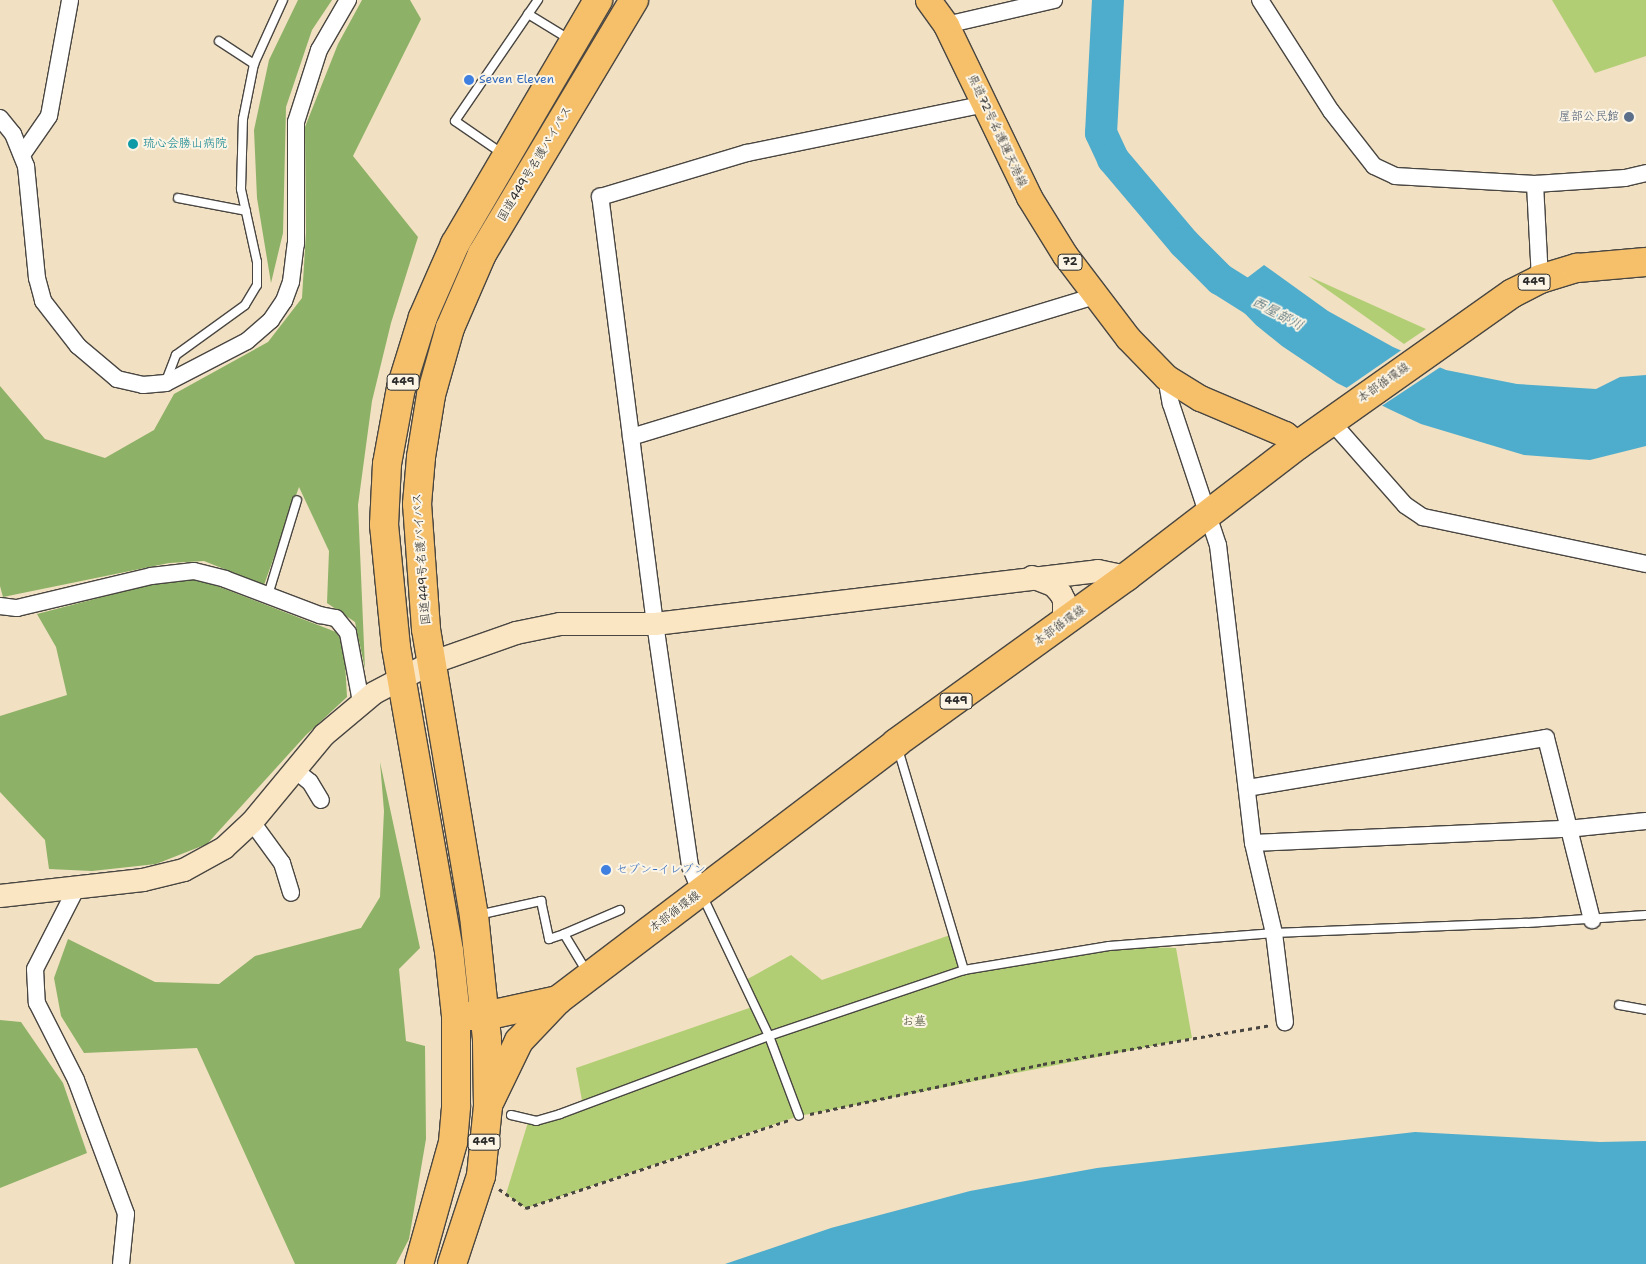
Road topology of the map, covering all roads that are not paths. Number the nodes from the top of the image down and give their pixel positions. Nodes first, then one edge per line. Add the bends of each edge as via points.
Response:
1 (70, 0) edge
2 (283, 0) edge
3 (348, 0) edge
4 (538, 0) edge
5 (598, 0) edge
6 (634, 0) edge
7 (928, 0) edge
8 (1054, 0) edge
9 (1260, 0) edge
10 (528, 14) junction
11 (946, 25) junction
12 (219, 41) dead end
13 (573, 41) junction
14 (254, 64) junction
15 (985, 104) junction
16 (0, 118) edge
17 (22, 155) junction
18 (505, 155) junction
19 (1646, 173) edge
20 (1535, 184) junction
21 (178, 198) dead end
22 (246, 211) junction
23 (1646, 262) edge
24 (1540, 279) junction
25 (1095, 296) junction
26 (1166, 377) junction
27 (166, 383) junction
28 (1332, 421) junction
29 (631, 437) junction
30 (1298, 445) junction
31 (297, 500) dead end
32 (1208, 515) junction
33 (1646, 564) edge
34 (1032, 577) junction
35 (1126, 577) junction
36 (268, 595) junction
37 (0, 606) edge
38 (655, 624) junction
39 (1064, 624) junction
40 (431, 663) junction
41 (401, 677) junction
42 (361, 702) junction
43 (896, 743) junction
44 (295, 770) junction
45 (1247, 788) junction
46 (321, 800) dead end
47 (1646, 821) edge
48 (252, 822) junction
49 (1567, 829) junction
50 (1253, 843) junction
51 (77, 887) junction
52 (701, 892) junction
53 (291, 893) dead end
54 (0, 896) edge
55 (620, 910) dead end
56 (1646, 915) edge
57 (474, 916) junction
58 (1592, 920) junction
59 (1274, 933) junction
60 (564, 934) junction
61 (964, 970) junction
62 (589, 976) junction
63 (558, 1000) junction
64 (1619, 1005) dead end
65 (1646, 1010) edge
66 (456, 1016) junction
67 (485, 1016) junction
68 (1285, 1022) road end
69 (769, 1036) junction
70 (500, 1111) junction
71 (799, 1116) road end
72 (121, 1264) edge
73 (420, 1264) edge
74 (452, 1264) edge

1 - 17 street via 49,116
2 - 14 lane
3 - 27 street via 319,50 296,122 296,244 284,300 271,320 247,340
4 - 10 lane
5 - 13 highway, 449
6 - 40 highway, 国道449号名護バイパス / 449 via 482,254 450,328 431,396 418,482 418,536
7 - 11 main road, 県道72号名護運天港線 / 72
8 - 11 street
9 - 20 street via 1331,111 1374,166 1394,176
10 - 13 lane
10 - 18 lane via 455,121
11 - 15 main road, 県道72号名護運天港線 / 72
12 - 14 lane
13 - 18 highway, 449
14 - 22 lane via 243,119 241,189
15 - 25 main road, 県道72号名護運天港線 / 72 via 1029,198
15 - 29 street via 747,153 600,197
16 - 17 street via 13,134
17 - 27 street via 26,166 36,278 43,301 78,346 117,379 143,385
18 - 41 highway, 449 via 455,244 423,317 401,388 387,464 384,525
19 - 20 street via 1625,178
20 - 24 street
21 - 22 lane
22 - 27 lane via 257,262 257,285 245,305 176,355
23 - 24 highway, 本部循環線 / 449 via 1606,263
24 - 28 highway, 本部循環線 / 449 via 1513,293
25 - 26 main road, 県道72号名護運天港線 / 72 via 1149,362
25 - 29 street
26 - 30 main road, 県道72号名護運天港線 / 72 via 1200,398 1286,434
26 - 32 street via 1171,404
28 - 30 highway, 本部循環線 / 449
28 - 33 street via 1394,494 1423,517
29 - 38 street
30 - 32 highway, 本部循環線 / 449
31 - 36 lane
32 - 35 highway, 本部循環線 / 449
32 - 45 street via 1218,545
34 - 35 street via 1098,571
34 - 38 street via 912,595
34 - 39 street via 1053,585 1060,594 1064,600
35 - 39 highway, 本部循環線 / 449
36 - 37 street via 194,570 151,576 17,608
36 - 42 street via 336,618 348,633
38 - 40 street via 560,624 516,633
38 - 52 street via 690,866
39 - 43 highway, 本部循環線 / 449
40 - 41 street
40 - 57 highway, 国道449号名護バイパス / 449
41 - 42 street
41 - 66 highway, 449 via 449,951
42 - 44 street via 324,735
43 - 52 highway, 本部循環線 / 449
43 - 61 lane
44 - 46 street via 310,782
44 - 48 street
45 - 49 street via 1546,738
45 - 50 street
47 - 49 street
48 - 51 street via 224,848 184,870 143,880
48 - 53 street via 282,863
49 - 50 street
49 - 58 street
50 - 59 street
51 - 54 street
51 - 72 street via 35,969 37,1003 76,1080 126,1214
52 - 62 highway, 本部循環線 / 449
52 - 69 lane
55 - 60 lane
56 - 58 lane
57 - 60 lane via 540,901 548,939
57 - 67 highway, 国道449号名護バイパス / 449
58 - 59 lane
59 - 61 lane via 1109,946
59 - 68 street
60 - 62 lane
61 - 69 lane
62 - 63 highway, 本部循環線 / 449
63 - 67 highway, 本部循環線 / 449
63 - 70 highway via 519,1041
64 - 65 lane
66 - 67 highway, 本部循環線 / 449
66 - 73 highway, 449 via 453,1142
67 - 70 highway, 449
69 - 70 lane via 560,1114 536,1120
69 - 71 lane
70 - 74 highway, 449

